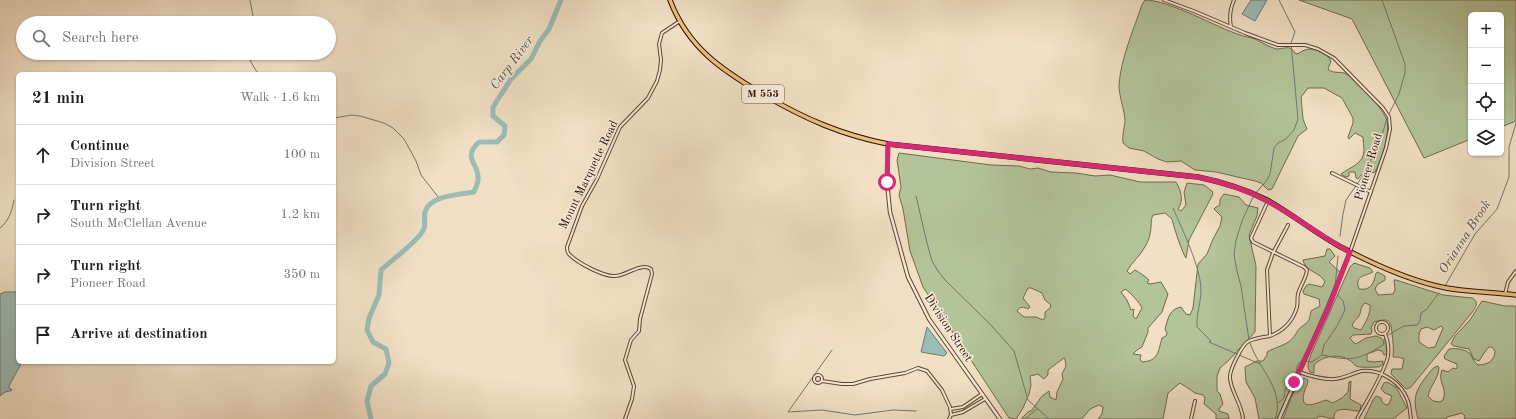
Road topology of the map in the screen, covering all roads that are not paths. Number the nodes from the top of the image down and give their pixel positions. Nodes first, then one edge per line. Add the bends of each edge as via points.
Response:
1 (670, 0) edge
2 (1164, 0) edge
3 (1235, 0) edge
4 (680, 21) junction
5 (1231, 27) junction
6 (888, 144) junction
7 (1332, 173) dead end
8 (1371, 192) junction
9 (1268, 201) junction
10 (1288, 225) dead end
11 (1350, 252) junction
12 (1274, 253) junction
13 (1516, 271) edge
14 (1505, 294) junction
15 (1516, 295) edge
16 (1385, 334) junction
17 (1270, 336) junction
18 (1299, 372) junction
19 (1381, 373) junction
20 (822, 381) junction
21 (982, 394) junction
22 (985, 399) junction
23 (1196, 402) dead end
24 (951, 409) junction
25 (951, 415) junction
26 (625, 419) edge
27 (949, 419) edge
28 (1000, 419) edge
29 (1191, 419) edge
30 (1243, 419) edge
31 (1279, 419) edge
32 (1357, 419) edge
33 (1411, 419) edge

1 - 4 main road, M 553
2 - 5 street, Pioneer Road
3 - 5 street via 1229,15
4 - 6 main road, M 553 via 708,57 744,83 825,126
4 - 26 street, Mount Marquette Road via 662,33 659,39 659,76 648,98 620,127 582,206 566,247 567,252 574,258 606,275 616,276 644,267 651,269 639,331 631,340 625,360 634,386
5 - 8 street, Pioneer Road via 1278,45 1305,45 1318,49 1334,58 1383,108 1389,117 1390,129
6 - 9 main road, M 553 via 1198,177 1223,182
6 - 21 street, Division Street via 887,182 890,212 908,277 929,319
7 - 8 street
8 - 11 street, Pioneer Road
9 - 11 main road, M 553
9 - 12 street via 1251,238 1257,245
10 - 12 street
11 - 14 main road, M 553 via 1421,282 1446,288
11 - 18 street, Pioneer Road
12 - 17 street via 1267,270
12 - 17 street via 1304,267 1307,276 1298,293 1293,315 1282,330
13 - 14 street via 1508,282
14 - 15 main road, M 553
16 - 16 street via 1388,331 1387,325 1378,323 1375,329 1377,333
16 - 19 street via 1388,356
17 - 30 street via 1245,343 1230,372 1230,382 1241,406
18 - 19 street via 1331,379 1362,371
18 - 31 street, Pioneer Road
19 - 32 street
19 - 33 street via 1392,379 1402,390 1408,400
20 - 20 street via 821,376 814,378 816,383
20 - 24 street via 853,384 918,368 927,371 942,390
21 - 22 street, Division Street
21 - 24 street via 963,407
22 - 25 street via 963,412
22 - 28 street, Division Street
23 - 29 street
24 - 25 street
25 - 27 street

